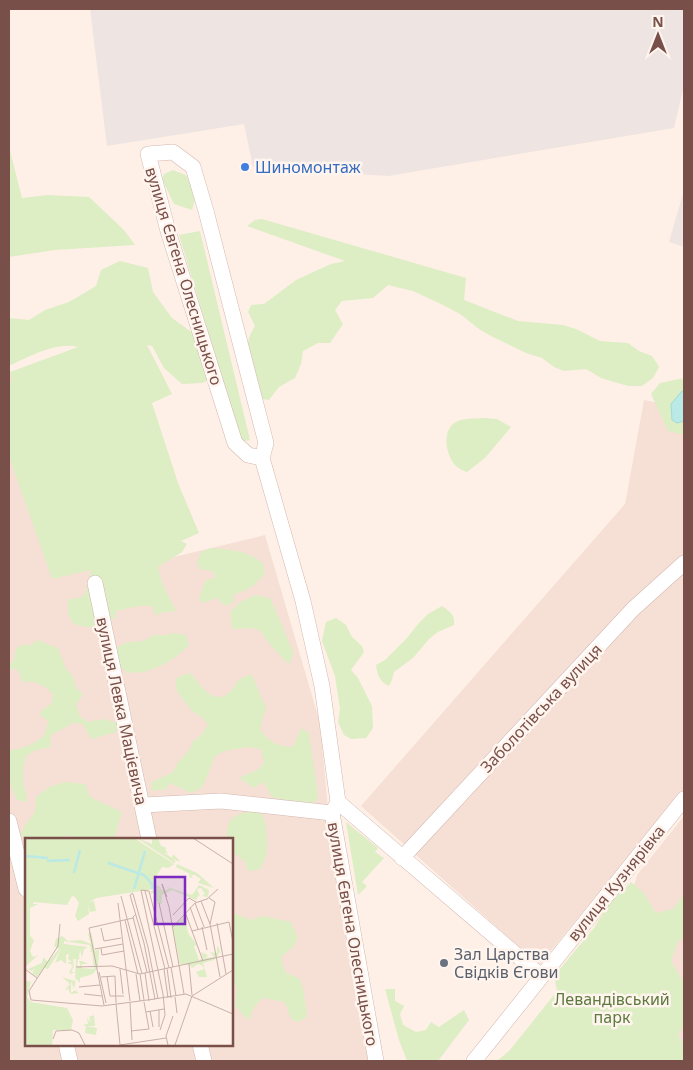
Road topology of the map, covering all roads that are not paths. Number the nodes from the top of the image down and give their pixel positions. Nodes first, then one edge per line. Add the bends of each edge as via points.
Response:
1 (262, 458) junction
2 (684, 563) edge
3 (95, 583) dead end
4 (684, 800) edge
5 (143, 805) junction
6 (335, 808) junction
7 (9, 821) edge
8 (149, 838) edge
9 (402, 858) junction
10 (25, 885) edge
11 (541, 976) junction
12 (66, 1045) edge
13 (200, 1045) edge
14 (70, 1061) edge
15 (204, 1061) edge
16 (376, 1061) edge
17 (474, 1061) edge

1 - 1 street, вулиця Євгена Олесницького via 266,443 193,167 172,152 148,154 168,230 236,443 248,455
1 - 6 street, вулиця Євгена Олесницького via 322,686
2 - 9 street, Заболотівська вулиця via 633,609
3 - 5 street, вулиця Левка Мацієвича
4 - 11 street, вулиця Кузнярівка
5 - 6 street via 221,801
5 - 8 street, вулиця Левка Мацієвича
6 - 9 street
6 - 16 street, вулиця Євгена Олесницького
7 - 10 street
9 - 11 street
11 - 17 street, вулиця Кузнярівка
12 - 14 street
13 - 15 street

